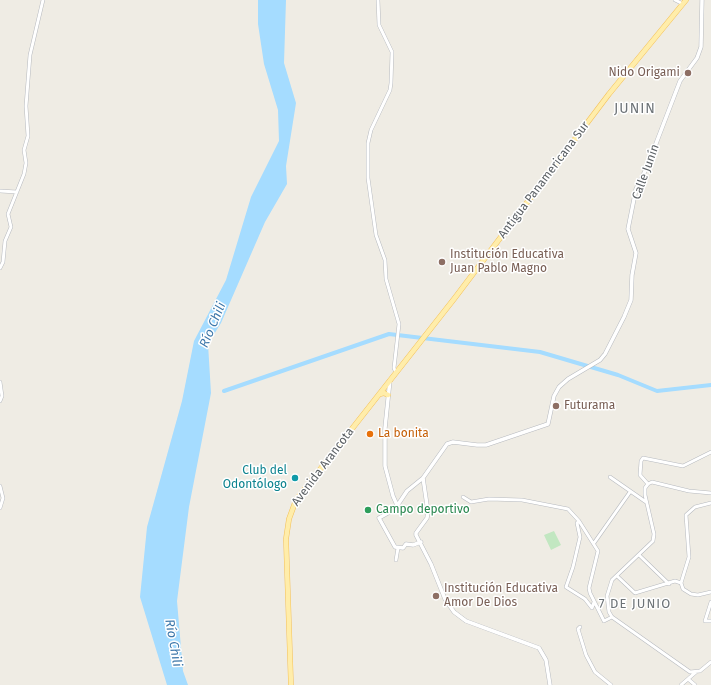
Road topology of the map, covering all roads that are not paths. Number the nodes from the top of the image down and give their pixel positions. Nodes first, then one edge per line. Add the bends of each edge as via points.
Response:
1 (43, 0) edge
2 (378, 0) edge
3 (675, 0) edge
4 (702, 0) edge
5 (684, 2) edge
6 (0, 191) edge
7 (17, 192) junction
8 (0, 268) edge
9 (396, 372) junction
10 (390, 380) junction
11 (0, 382) edge
12 (378, 395) junction
13 (388, 395) junction
14 (0, 401) edge
15 (711, 452) edge
16 (610, 477) dead end
17 (423, 478) junction
18 (648, 484) junction
19 (0, 486) edge
20 (630, 492) junction
21 (711, 493) edge
22 (464, 497) dead end
23 (646, 502) junction
24 (711, 503) edge
25 (397, 505) junction
26 (0, 508) edge
27 (578, 521) junction
28 (421, 542) junction
29 (594, 543) junction
30 (398, 548) junction
31 (639, 555) junction
32 (396, 560) dead end
33 (617, 576) junction
34 (681, 583) junction
35 (669, 584) junction
36 (711, 592) edge
37 (594, 602) junction
38 (711, 602) edge
39 (612, 617) junction
40 (711, 621) edge
41 (580, 627) dead end
42 (711, 662) edge
43 (696, 672) junction
44 (688, 679) junction
45 (291, 685) edge
46 (550, 685) edge
47 (611, 685) edge
48 (681, 685) edge
49 (695, 685) edge

1 - 7 street via 30,55 26,101 28,136 24,150 26,163
2 - 9 street via 379,25 392,52 391,83 371,130 368,143 368,178 376,235 385,260 386,278 399,324 394,368
3 - 5 street
4 - 17 street, Calle Junín via 701,47 697,58 680,81 636,189 628,229 636,252 631,300 605,354 559,387 545,426 486,444 447,444
5 - 9 main road, Antigua Panamericana Sur via 609,94
6 - 7 street
7 - 8 street via 8,214 11,227 5,241
9 - 10 main road, Antigua Panamericana Sur
10 - 12 main road, Avenida Arancota
10 - 13 street
11 - 14 street
12 - 13 main road
12 - 45 main road, Avenida Arancota via 296,500 291,510 286,539
13 - 25 street via 385,466
15 - 18 street via 683,466 643,458 640,475
16 - 20 street
17 - 25 street, Calle Junín via 407,491
17 - 28 street via 428,512 416,533
18 - 21 street via 652,482 688,491
18 - 23 street via 645,488
19 - 26 street via 3,498
20 - 23 street
20 - 29 street
22 - 27 street via 470,502 489,499 522,500 564,507
23 - 31 street via 654,534 653,541
24 - 34 street via 695,507 686,515 688,557
25 - 30 street, Calle Junín via 392,512 379,518 393,545
27 - 29 street
27 - 37 street via 580,537 566,587 586,599 592,608
28 - 30 street
28 - 46 street via 440,591 454,612 472,623 539,648 546,660
29 - 37 street via 598,555 589,590
30 - 32 street
31 - 33 street
31 - 35 street
33 - 35 street via 635,593
33 - 39 street via 612,580 607,596
34 - 35 street via 675,581
34 - 36 street via 683,589 691,594
37 - 39 street via 604,621
38 - 40 street via 705,621
39 - 43 street via 690,672
41 - 47 street via 578,629 592,667
42 - 43 street
43 - 44 street
44 - 48 street
44 - 49 street

